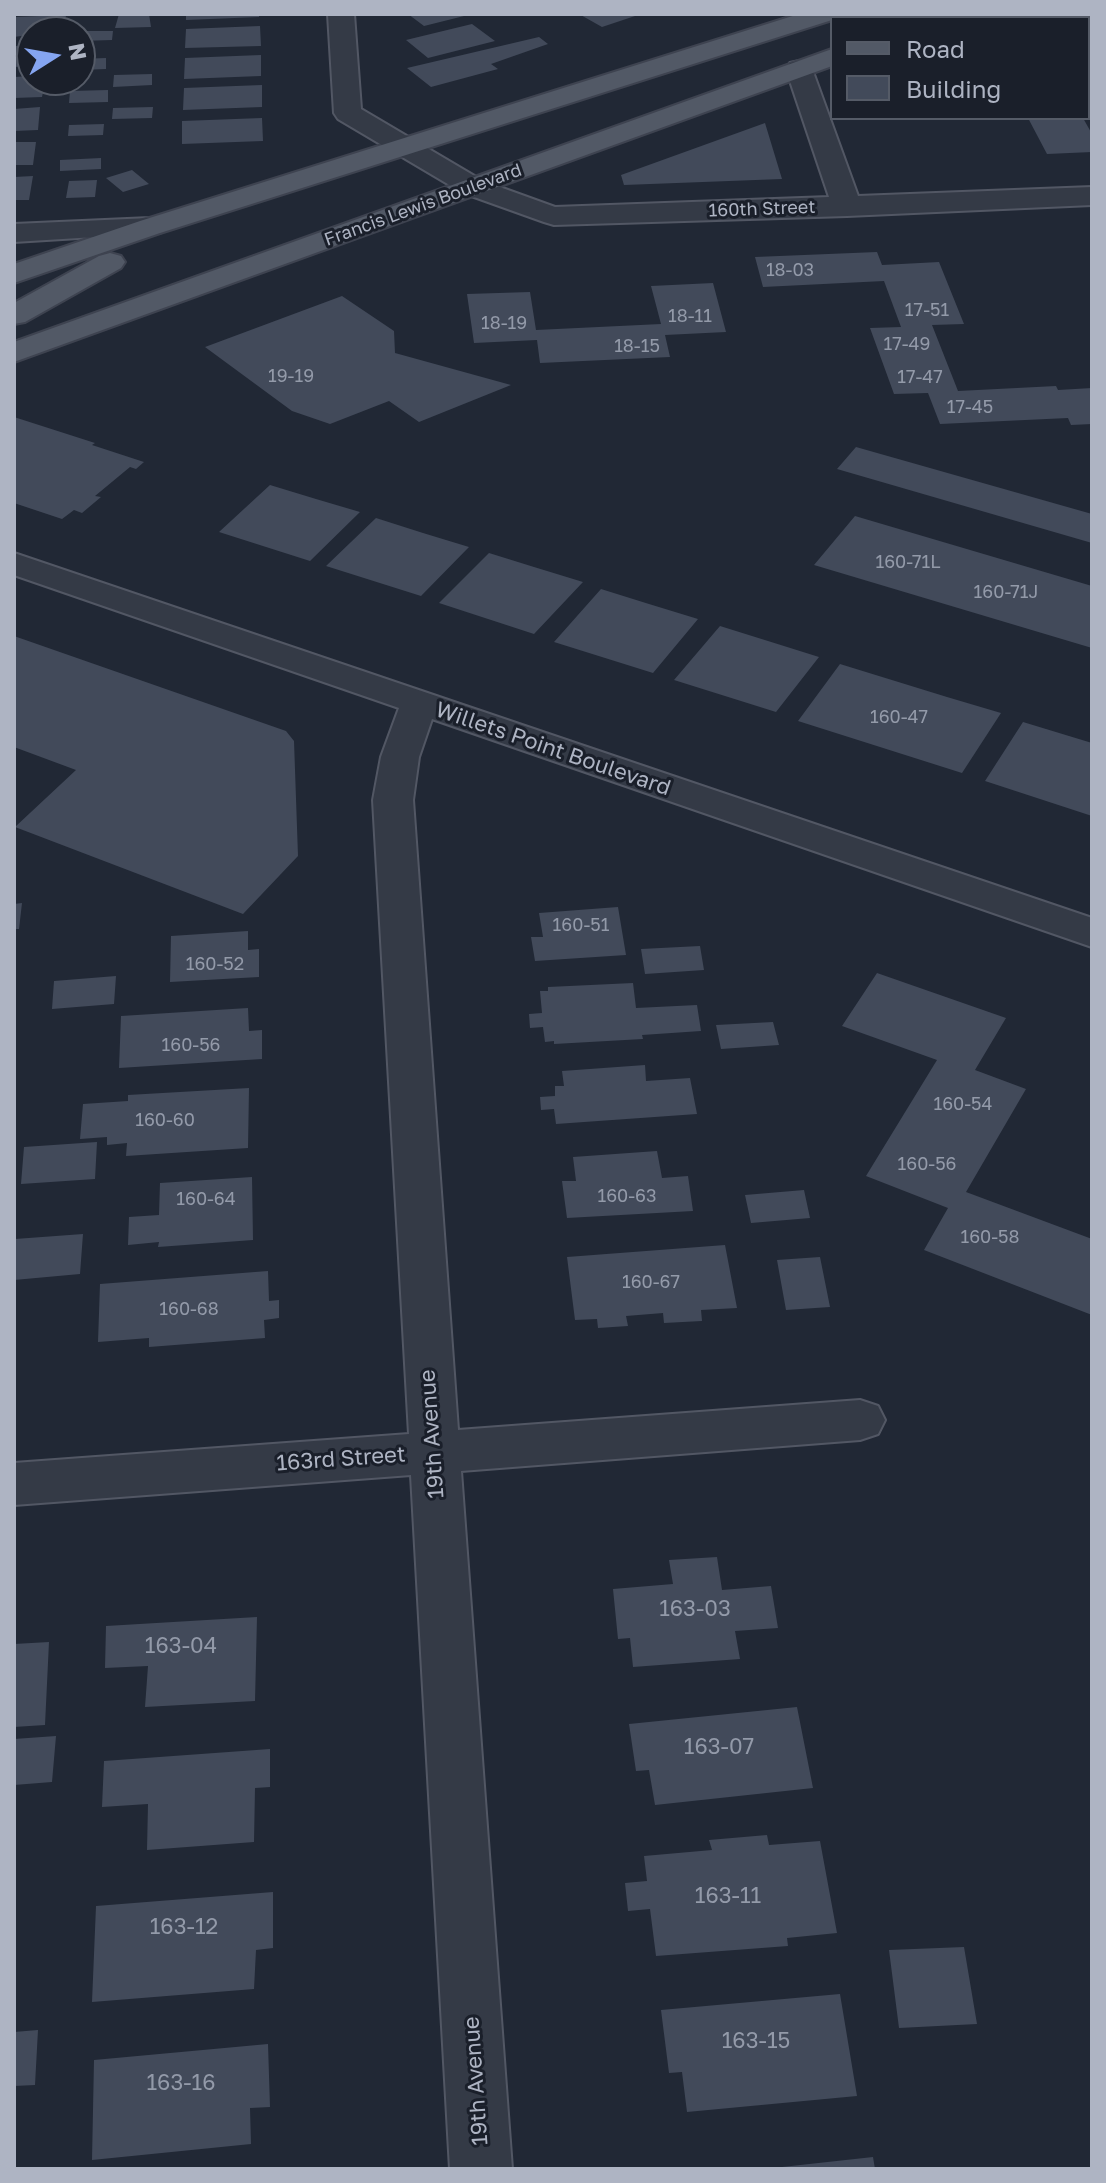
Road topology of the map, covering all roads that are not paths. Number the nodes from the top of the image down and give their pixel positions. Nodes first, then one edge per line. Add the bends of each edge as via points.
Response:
1 (341, 14) edge
2 (825, 14) edge
3 (792, 19) edge
4 (830, 58) edge
5 (799, 69) junction
6 (407, 148) junction
7 (473, 187) junction
8 (1092, 196) edge
9 (847, 207) junction
10 (200, 213) junction
11 (150, 227) junction
12 (14, 233) edge
13 (14, 274) edge
14 (14, 315) edge
15 (14, 353) edge
16 (14, 563) edge
17 (419, 703) junction
18 (1092, 933) edge
19 (860, 1420) dead end
20 (433, 1453) junction
21 (14, 1484) edge
22 (481, 2169) edge

1 - 6 street via 348,113
2 - 3 main road
3 - 6 main road
3 - 7 main road via 622,108 491,155
4 - 5 main road, Francis Lewis Boulevard
5 - 7 main road, Francis Lewis Boulevard
5 - 9 street
6 - 7 street, 160th Street
6 - 10 main road
7 - 9 street, 160th Street via 554,216
7 - 15 main road, Francis Lewis Boulevard
8 - 9 street, 160th Street
10 - 11 main road
10 - 14 main road
11 - 12 street
11 - 13 main road
16 - 17 street, Willets Point Boulevard
17 - 18 street, Willets Point Boulevard
17 - 20 street, 19th Avenue via 400,757 393,800
19 - 20 street, 163rd Street
20 - 21 street, 163rd Street
20 - 22 street, 19th Avenue

